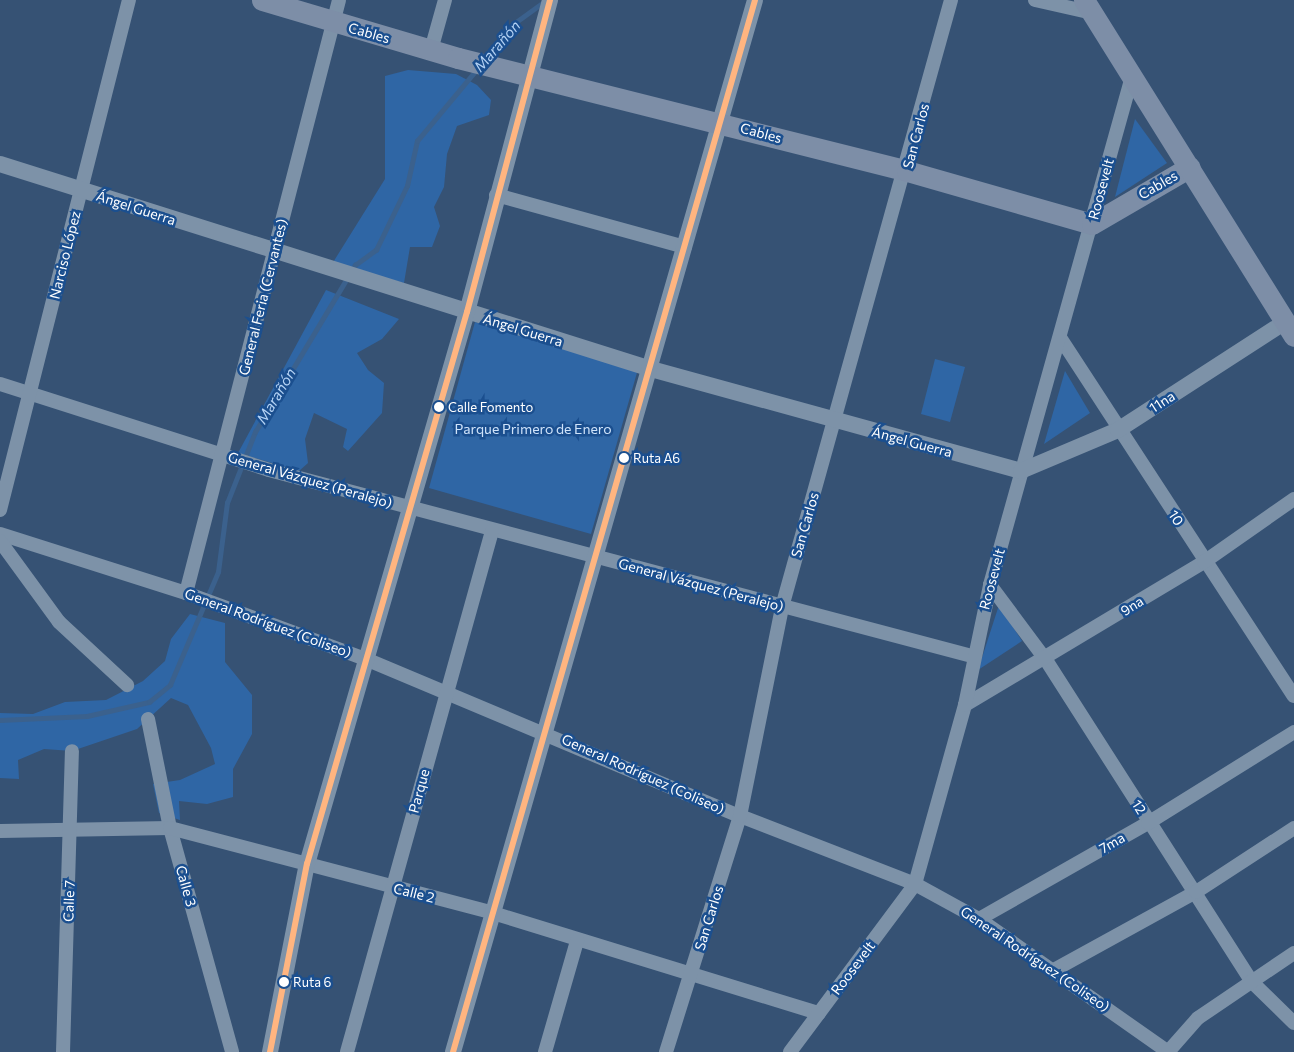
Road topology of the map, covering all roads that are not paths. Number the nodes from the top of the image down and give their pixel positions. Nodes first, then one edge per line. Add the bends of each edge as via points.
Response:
1 (129, 0) edge
2 (262, 0) edge
3 (339, 0) edge
4 (445, 0) edge
5 (550, 0) edge
6 (755, 0) edge
7 (952, 0) edge
8 (1034, 0) edge
9 (1088, 6) edge
10 (333, 22) junction
11 (431, 50) junction
12 (1132, 74) junction
13 (529, 77) junction
14 (719, 122) junction
15 (0, 164) edge
16 (1190, 167) junction
17 (907, 171) junction
18 (81, 190) junction
19 (496, 195) junction
20 (1092, 224) junction
21 (685, 247) junction
22 (274, 252) junction
23 (467, 312) junction
24 (1291, 324) edge
25 (1061, 339) junction
26 (651, 369) junction
27 (0, 384) edge
28 (31, 394) junction
29 (835, 421) junction
30 (1118, 430) junction
31 (223, 456) junction
32 (1021, 471) junction
33 (1294, 499) edge
34 (410, 508) junction
35 (0, 510) edge
36 (492, 531) junction
37 (0, 534) edge
38 (0, 541) edge
39 (595, 557) junction
40 (1204, 562) junction
41 (990, 585) junction
42 (186, 593) junction
43 (782, 607) junction
44 (972, 656) junction
45 (368, 660) junction
46 (1046, 660) junction
47 (127, 685) dead end
48 (446, 692) junction
49 (1294, 696) edge
50 (965, 706) junction
51 (148, 719) dead end
52 (546, 731) junction
53 (1294, 732) edge
54 (72, 751) dead end
55 (740, 816) junction
56 (1148, 823) junction
57 (72, 828) junction
58 (170, 828) junction
59 (1294, 828) edge
60 (0, 831) edge
61 (307, 864) junction
62 (915, 884) junction
63 (394, 888) junction
64 (1196, 892) junction
65 (493, 913) junction
66 (979, 919) junction
67 (577, 941) junction
68 (1294, 954) edge
69 (1054, 970) junction
70 (692, 975) junction
71 (1251, 981) junction
72 (819, 1014) junction
73 (1294, 1023) edge
74 (63, 1052) edge
75 (232, 1052) edge
76 (270, 1052) edge
77 (347, 1052) edge
78 (453, 1052) edge
79 (545, 1052) edge
80 (666, 1052) edge
81 (790, 1052) edge
82 (1168, 1052) edge

1 - 18 street, Narciso López
2 - 10 main road, Cables
3 - 10 street, General Feria (Cervantes)
4 - 11 street
5 - 13 street
6 - 14 street
7 - 17 street, San Carlos
8 - 9 street
9 - 12 main road
10 - 11 main road, Cables
10 - 22 street, General Feria (Cervantes)
11 - 13 main road, Cables
12 - 16 main road
12 - 20 street, Roosevelt
13 - 14 main road, Cables
13 - 19 street
14 - 17 main road, Cables
14 - 21 street
15 - 18 street, Ángel Guerra
16 - 20 main road, Cables
16 - 24 main road
17 - 20 main road, Cables
17 - 29 street, San Carlos
18 - 22 street, Ángel Guerra
18 - 28 street, Narciso López
19 - 21 street
19 - 23 street
20 - 25 street, Roosevelt
21 - 26 street
22 - 23 street, Ángel Guerra
22 - 31 street, General Feria (Cervantes)
23 - 26 street, Ángel Guerra
23 - 34 street
24 - 30 street, 11na
25 - 30 street, 10
25 - 32 street, Roosevelt
26 - 29 street, Ángel Guerra
26 - 39 street
27 - 28 street, General Vázquez (Peralejo)
28 - 31 street, General Vázquez (Peralejo)
28 - 35 street, Narciso López
29 - 32 street, Ángel Guerra
29 - 43 street, San Carlos
30 - 32 street, 11na
30 - 40 street, 10
31 - 34 street, General Vázquez (Peralejo)
31 - 42 street, General Feria (Cervantes)
32 - 41 street, Roosevelt
33 - 40 street, 9na
34 - 36 street, General Vázquez (Peralejo)
34 - 45 street
36 - 39 street, General Vázquez (Peralejo)
36 - 48 street, Parque
37 - 42 street, General Rodríguez (Coliseo)
38 - 47 street via 59,622
39 - 43 street, General Vázquez (Peralejo)
39 - 52 street
40 - 46 street, 9na
40 - 49 street, 10
41 - 44 street, Roosevelt
41 - 46 street, 12
42 - 45 street, General Rodríguez (Coliseo)
43 - 44 street, General Vázquez (Peralejo)
43 - 55 street, San Carlos
44 - 50 street, Roosevelt
45 - 48 street, General Rodríguez (Coliseo)
45 - 61 street
46 - 50 street, 9na
46 - 56 street, 12
48 - 52 street, General Rodríguez (Coliseo)
48 - 63 street, Parque
50 - 62 street, Roosevelt
51 - 58 street, Calle 3
52 - 55 street, General Rodríguez (Coliseo)
52 - 65 street
53 - 56 street, 7ma
54 - 57 street, Calle 7
55 - 62 street, General Rodríguez (Coliseo)
55 - 70 street, San Carlos
56 - 64 street, 12
56 - 66 street, 7ma
57 - 58 street, Calle 2
57 - 60 street, Calle 2
57 - 74 street, Calle 7
58 - 61 street, Calle 2
58 - 75 street, Calle 3
59 - 64 street
61 - 63 street, Calle 2
61 - 76 street
62 - 66 street, General Rodríguez (Coliseo)
62 - 72 street, Roosevelt
63 - 65 street, Calle 2
63 - 77 street, Parque
64 - 69 street
64 - 71 street, 12
65 - 67 street, Calle 2
65 - 78 street
66 - 69 street, General Rodríguez (Coliseo)
67 - 70 street, Calle 2
67 - 79 street
68 - 71 street
69 - 82 street, General Rodríguez (Coliseo)
70 - 72 street, Calle 2
70 - 80 street, San Carlos
71 - 73 street, 12
71 - 82 street via 1198,1018
72 - 81 street, Roosevelt

